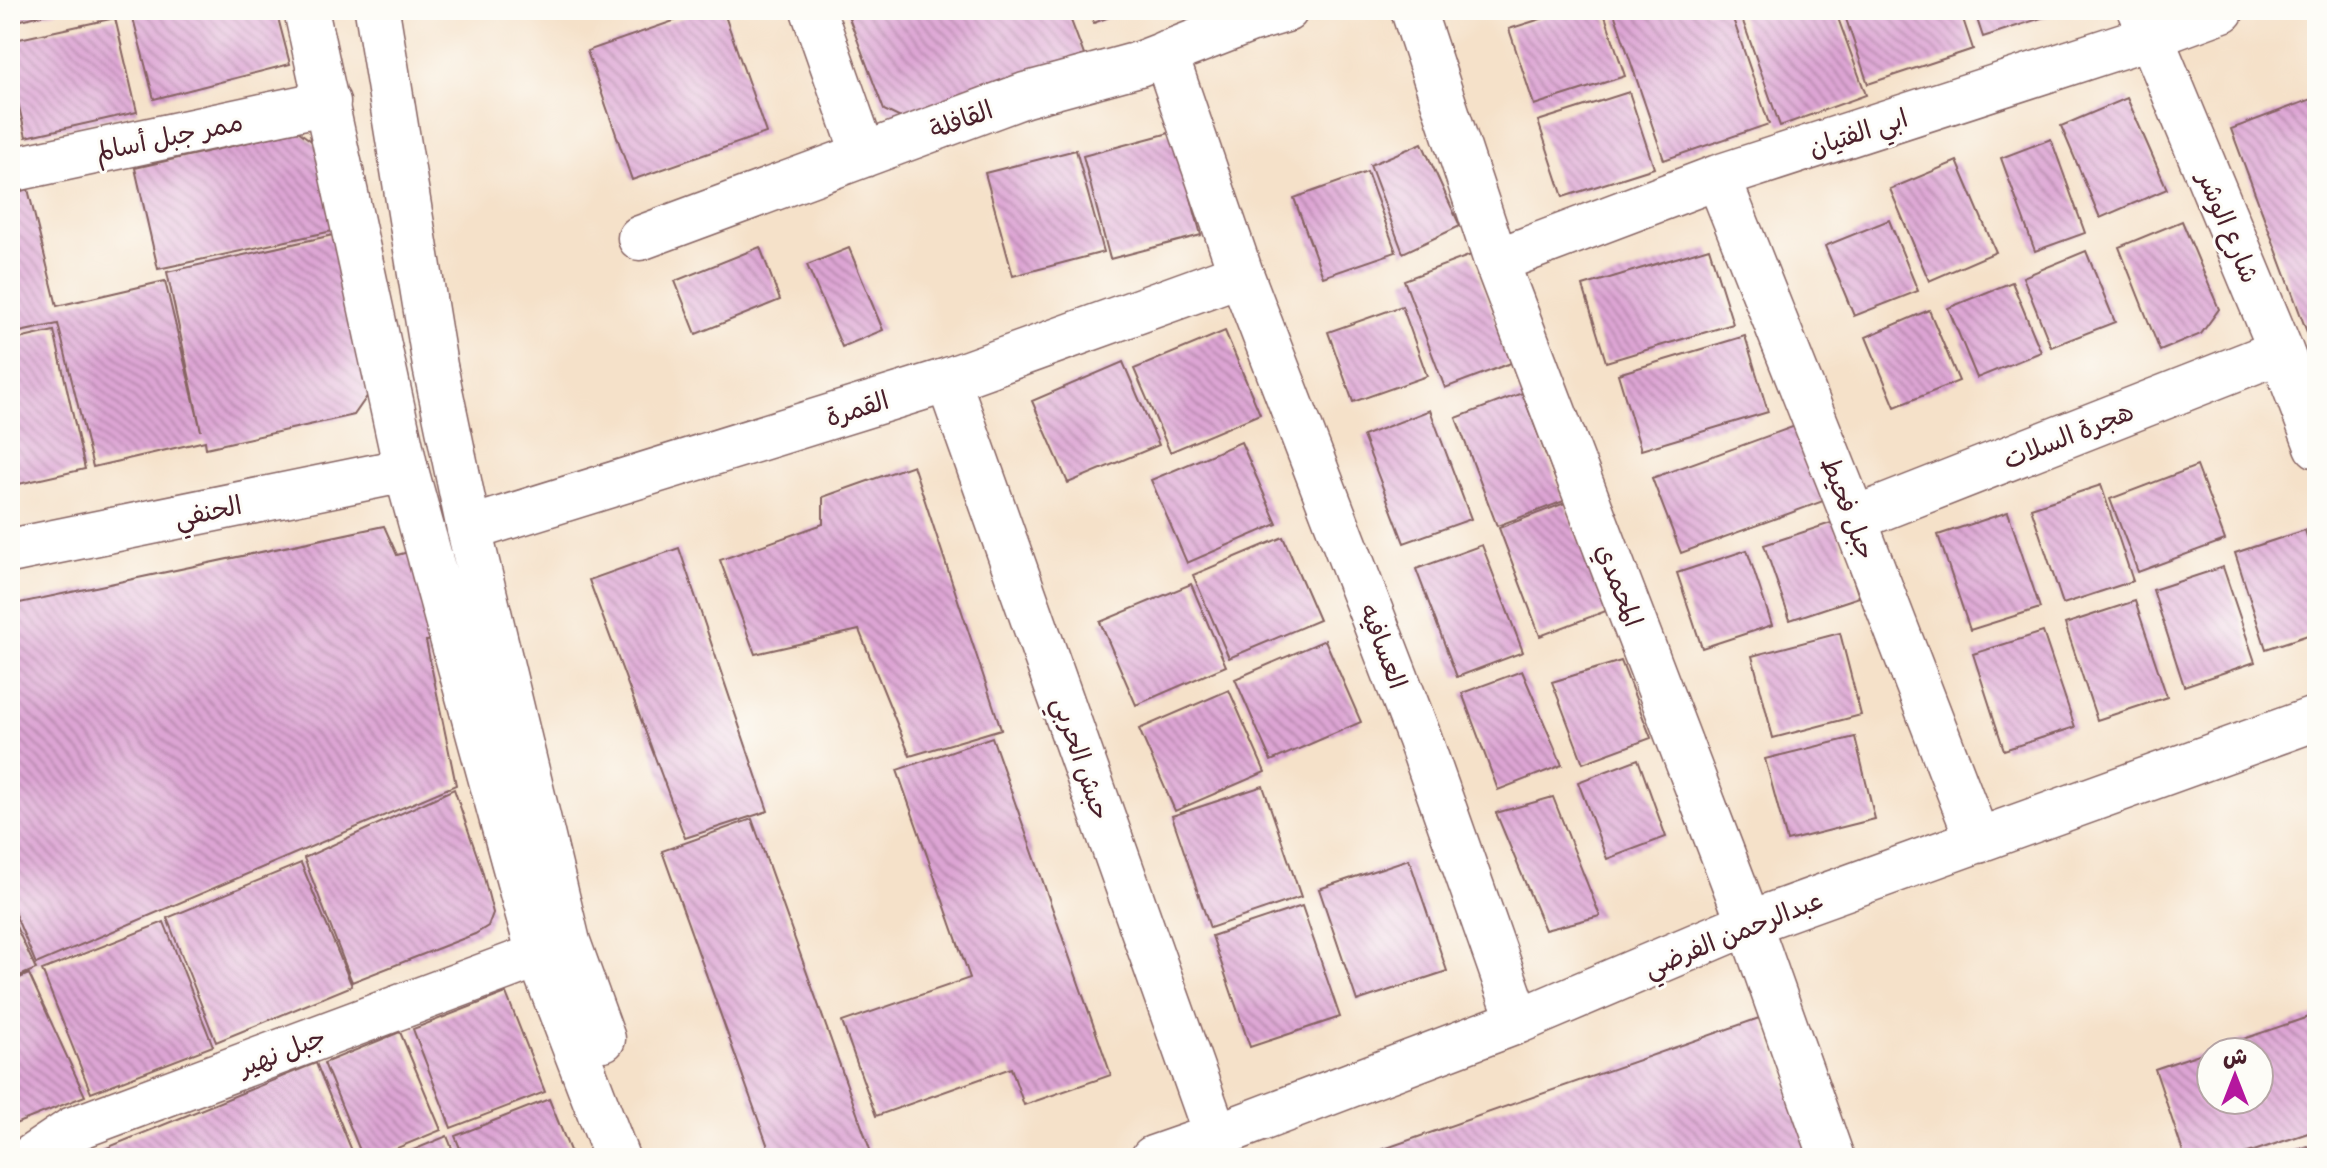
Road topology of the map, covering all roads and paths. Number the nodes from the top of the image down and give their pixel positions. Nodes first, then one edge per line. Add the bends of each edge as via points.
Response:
1 (306, 10) edge
2 (377, 10) edge
3 (813, 10) edge
4 (1286, 10) edge
5 (1413, 10) edge
6 (2222, 10) edge
7 (2144, 23) edge
8 (1165, 53) junction
9 (328, 102) junction
10 (864, 155) junction
11 (10, 170) edge
12 (1718, 177) junction
13 (640, 238) dead end
14 (1496, 261) junction
15 (1241, 274) junction
16 (2281, 351) junction
17 (948, 380) junction
18 (2317, 446) edge
19 (406, 470) junction
20 (1854, 519) junction
21 (469, 529) junction
22 (10, 551) edge
23 (2317, 718) edge
24 (1978, 841) junction
25 (1749, 923) junction
26 (539, 955) junction
27 (1519, 1021) junction
28 (1216, 1136) junction
29 (37, 1156) edge
30 (617, 1158) edge
31 (645, 1158) edge
32 (1153, 1158) edge
33 (1832, 1158) edge

1 - 9 street
2 - 21 street via 435,366
3 - 10 street
4 - 8 street, القافلة
5 - 14 street, المحمدي
6 - 7 street, ابي الفتيان
7 - 12 street, ابي الفتيان
7 - 16 street, شارع الوشر
8 - 10 street, القافلة via 1025,95
8 - 15 street, العسافيه
9 - 11 street, ممر جبل أسالم
9 - 19 street
10 - 13 street, القافلة
12 - 14 street, ابي الفتيان
12 - 20 street, جبل فحيط
14 - 25 street, المحمدي
15 - 17 street, القمرة
15 - 27 street, العسافيه via 1419,737
16 - 18 street, شارع الوشر
16 - 20 street, هجرة السلات
17 - 21 street, القمرة
17 - 28 street, حبش الحربي
19 - 22 street, الحنفي
19 - 26 street
20 - 24 street, جبل فحيط
21 - 31 street via 568,942
23 - 24 street, عبدالرحمن الفرضي
24 - 25 street, عبدالرحمن الفرضي
25 - 27 street, عبدالرحمن الفرضي
25 - 33 street, المحمدي
26 - 29 street, جبل نهير via 73,1129
26 - 30 street
27 - 28 street, عبدالرحمن الفرضي
28 - 32 street, عبدالرحمن الفرضي

